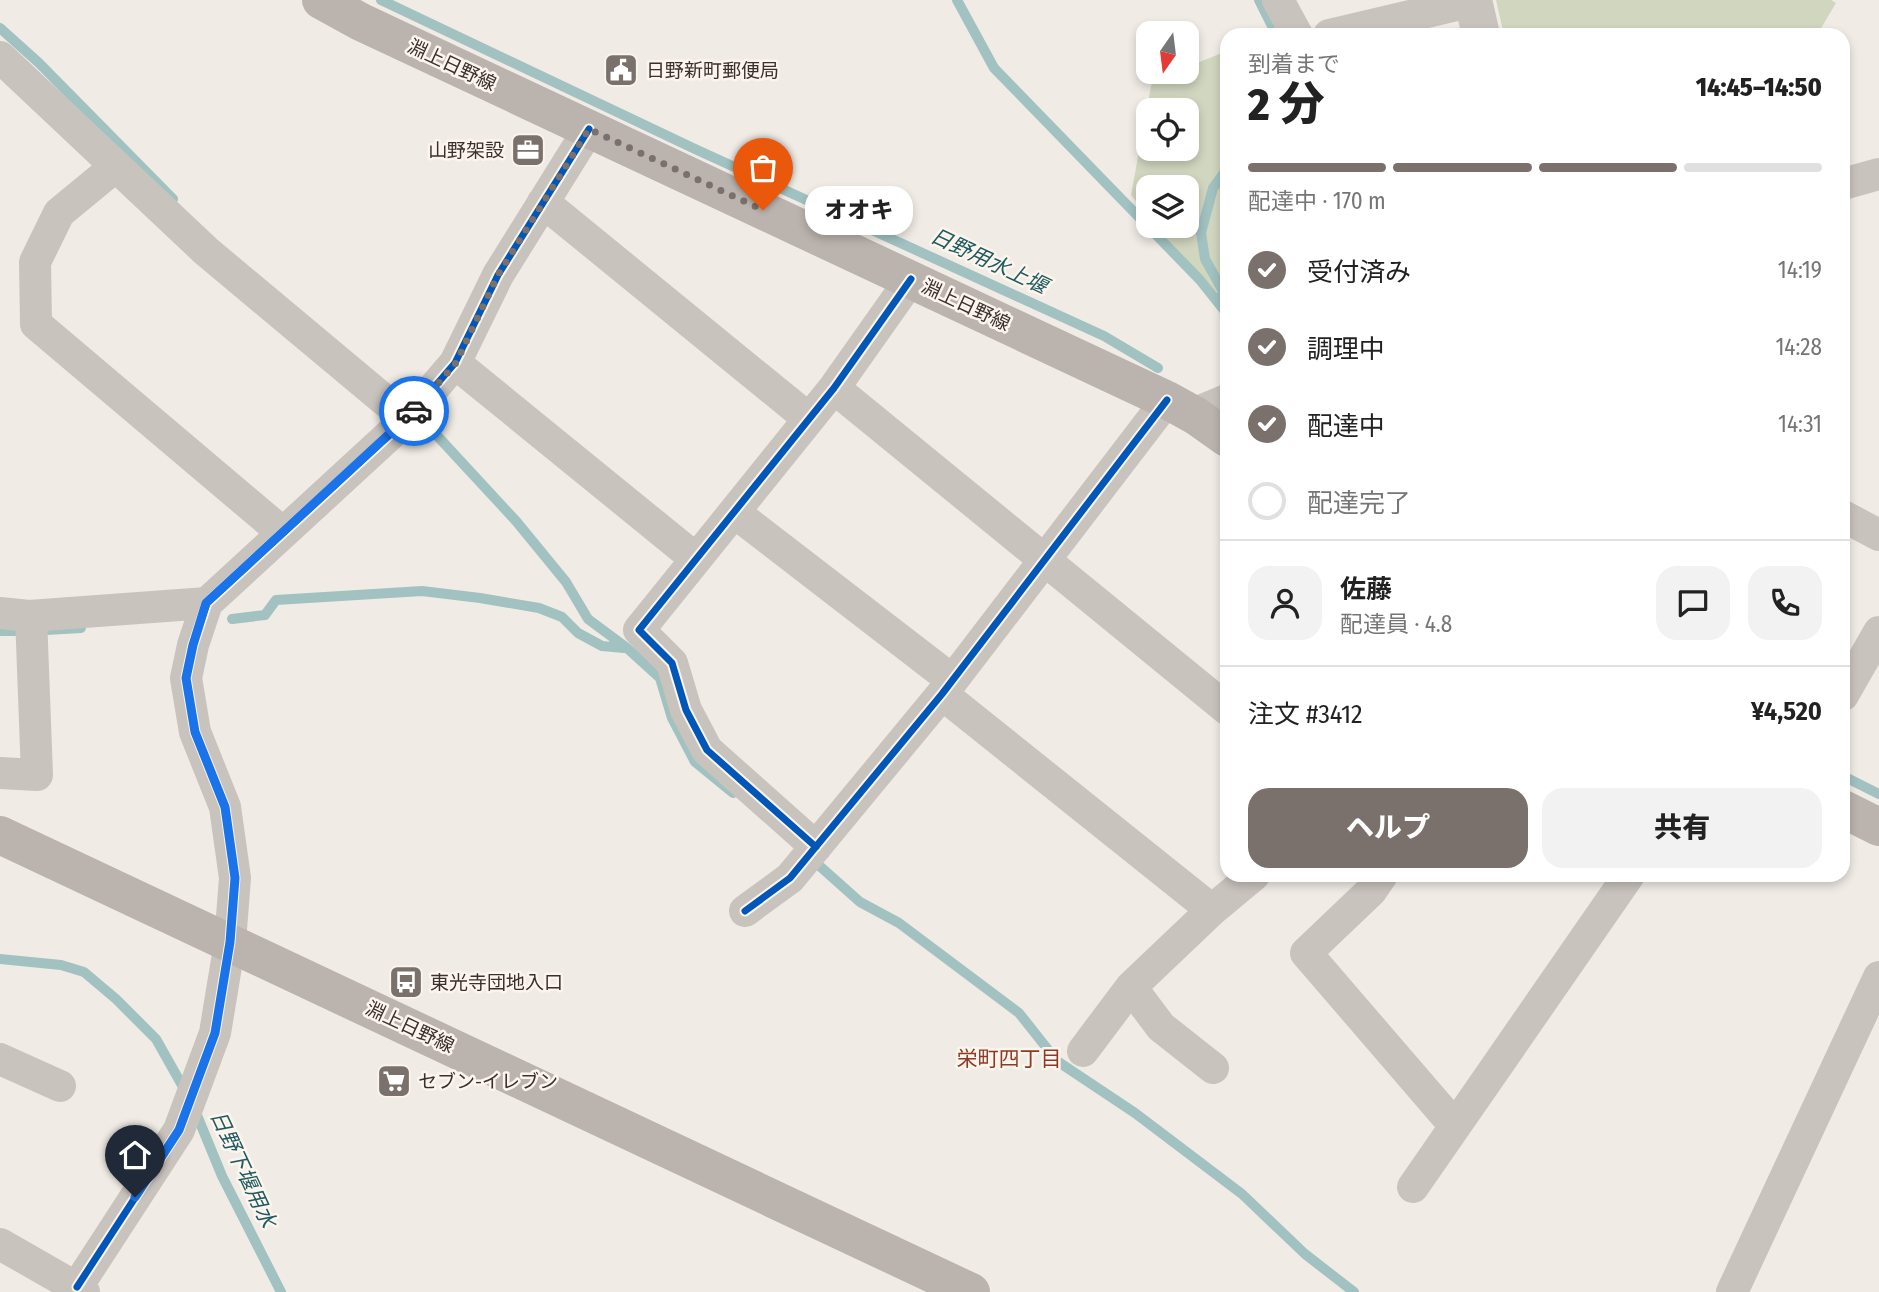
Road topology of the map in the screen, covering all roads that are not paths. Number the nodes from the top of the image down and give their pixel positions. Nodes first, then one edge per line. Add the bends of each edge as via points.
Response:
1 (321, 0) edge
2 (1278, 0) edge
3 (1473, 0) edge
4 (1293, 28) edge
5 (1358, 28) edge
6 (1479, 28) edge
7 (0, 57) edge
8 (589, 129) junction
9 (116, 166) junction
10 (1879, 174) edge
11 (1850, 182) edge
12 (543, 202) junction
13 (911, 279) junction
14 (456, 363) junction
15 (834, 388) junction
16 (1197, 406) edge
17 (407, 419) junction
18 (809, 419) junction
19 (1220, 431) edge
20 (734, 512) junction
21 (1850, 520) edge
22 (283, 533) junction
23 (1879, 535) edge
24 (696, 559) junction
25 (1045, 560) junction
26 (206, 603) junction
27 (15, 614) edge
28 (1879, 632) edge
29 (1850, 683) edge
30 (947, 687) junction
31 (1220, 703) edge
32 (0, 774) edge
33 (1850, 812) edge
34 (1879, 827) edge
35 (0, 835) edge
36 (816, 847) junction
37 (1246, 882) edge
38 (1377, 882) edge
39 (1624, 882) edge
40 (1212, 910) junction
41 (745, 911) dead end
42 (230, 942) junction
43 (1879, 977) edge
44 (1131, 986) junction
45 (1083, 1051) dead end
46 (0, 1059) edge
47 (1213, 1068) dead end
48 (60, 1086) dead end
49 (1455, 1126) junction
50 (1413, 1187) dead end
51 (0, 1244) edge
52 (80, 1290) edge
53 (971, 1292) edge
54 (1732, 1292) edge

1 - 8 main road, 淵上日野線
2 - 4 street
3 - 5 street
3 - 6 street
7 - 9 street
8 - 12 street
8 - 13 main road, 淵上日野線
9 - 17 street via 206,251
9 - 22 street via 59,213 35,262 36,324
10 - 11 street
12 - 14 street via 498,275
12 - 18 street
13 - 15 street
13 - 16 main road, 淵上日野線
14 - 17 street
14 - 24 street
15 - 18 street
15 - 25 street
16 - 19 main road, 淵上日野線
16 - 25 street
17 - 22 street
18 - 20 street
20 - 24 street
20 - 30 street
21 - 23 street
22 - 26 street
24 - 36 street via 639,630 672,663 686,710 707,750
25 - 30 street
25 - 31 street
26 - 27 street
26 - 42 street via 186,678 195,732 225,807 235,878
27 - 32 street via 37,775
28 - 29 street
30 - 36 street
30 - 40 street
33 - 34 main road
35 - 42 main road, 淵上日野線
36 - 41 street via 790,878
37 - 40 street
38 - 49 street via 1306,953
39 - 49 street
40 - 44 street
42 - 52 street via 215,1033 179,1130
42 - 53 main road, 淵上日野線
43 - 54 street
44 - 45 street
44 - 47 street via 1161,1027
46 - 48 street
49 - 50 street
51 - 52 street

